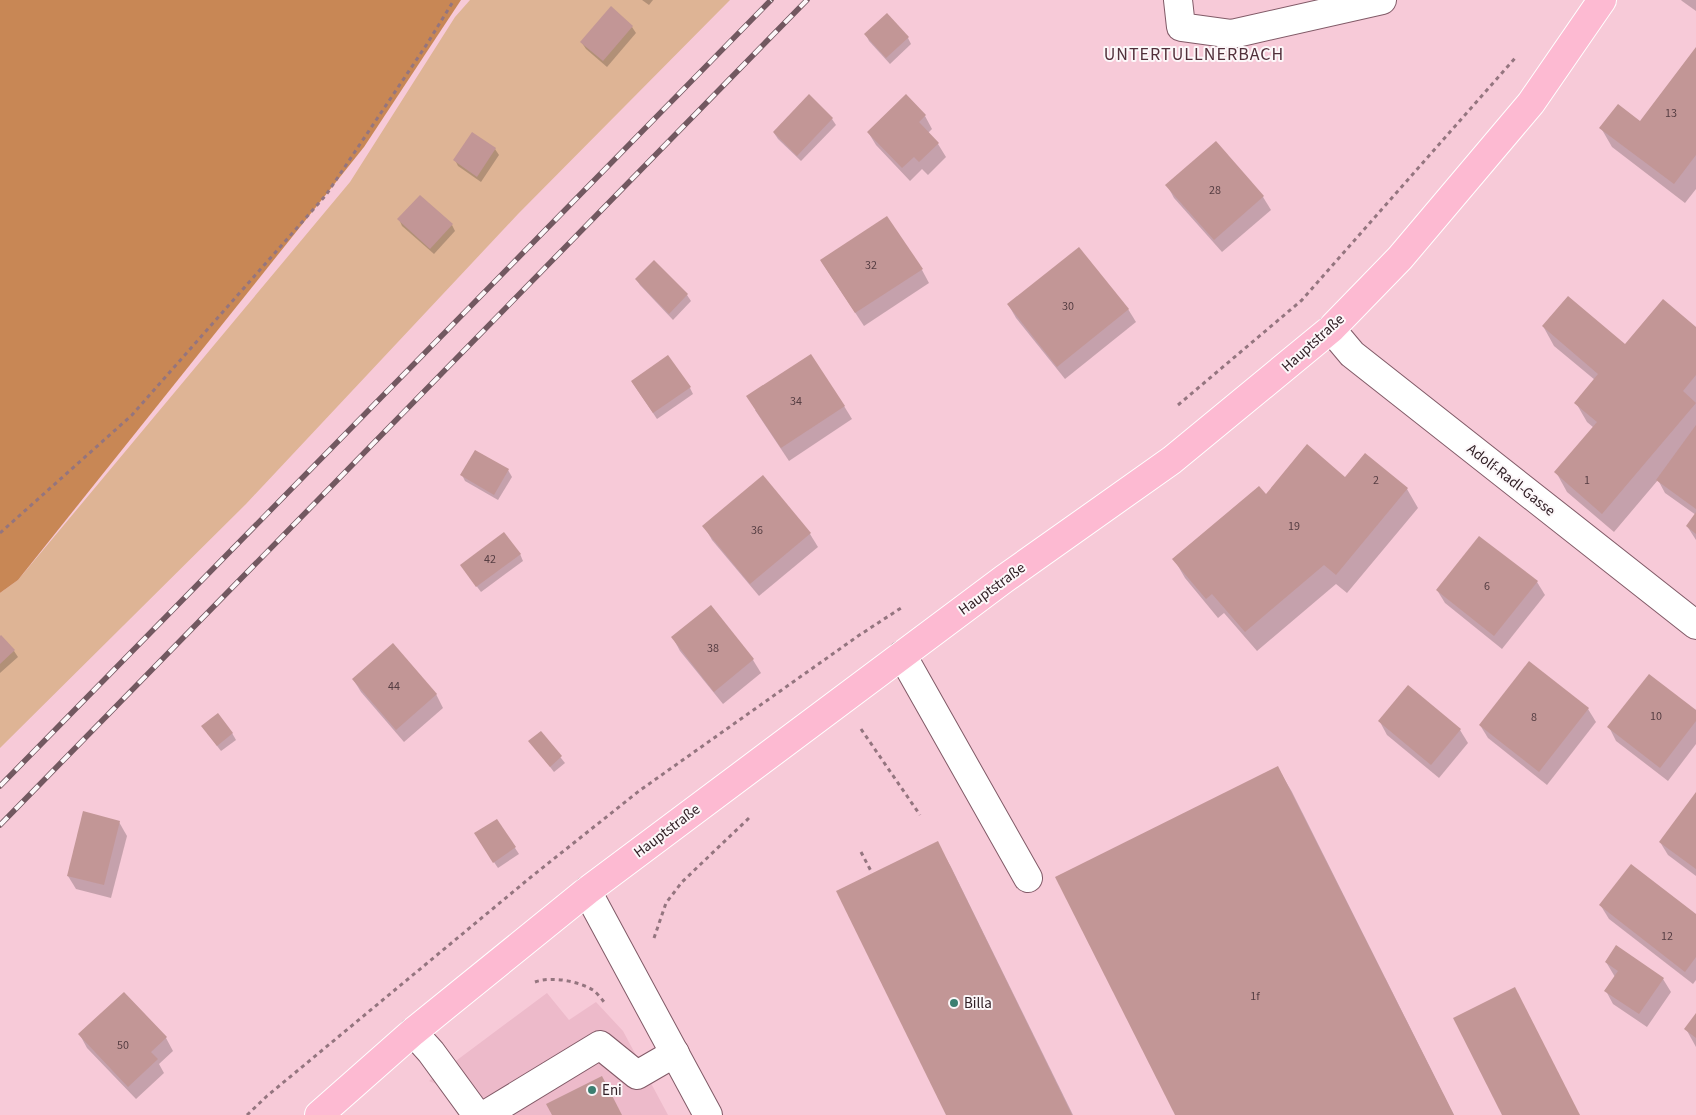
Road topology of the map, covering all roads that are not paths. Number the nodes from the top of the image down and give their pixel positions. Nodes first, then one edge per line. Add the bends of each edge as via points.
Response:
1 (1178, 0) edge
2 (1382, 0) edge
3 (1602, 0) edge
4 (1331, 329) junction
5 (1693, 616) edge
6 (902, 655) junction
7 (1028, 878) dead end
8 (587, 891) junction
9 (413, 1032) junction
10 (675, 1053) junction
11 (319, 1115) edge
12 (477, 1115) edge
13 (485, 1115) edge
14 (708, 1115) edge

1 - 2 street via 1180,27 1232,34
3 - 4 main road, Hauptstraße via 1532,103 1400,258
4 - 5 street, Adolf-Radl-Gasse via 1352,354
4 - 6 main road, Hauptstraße via 1172,460
6 - 7 street
6 - 8 main road, Hauptstraße
8 - 9 main road, Hauptstraße
8 - 10 street
9 - 11 main road, Hauptstraße
9 - 12 street
10 - 13 street via 637,1075 600,1044
10 - 14 street

